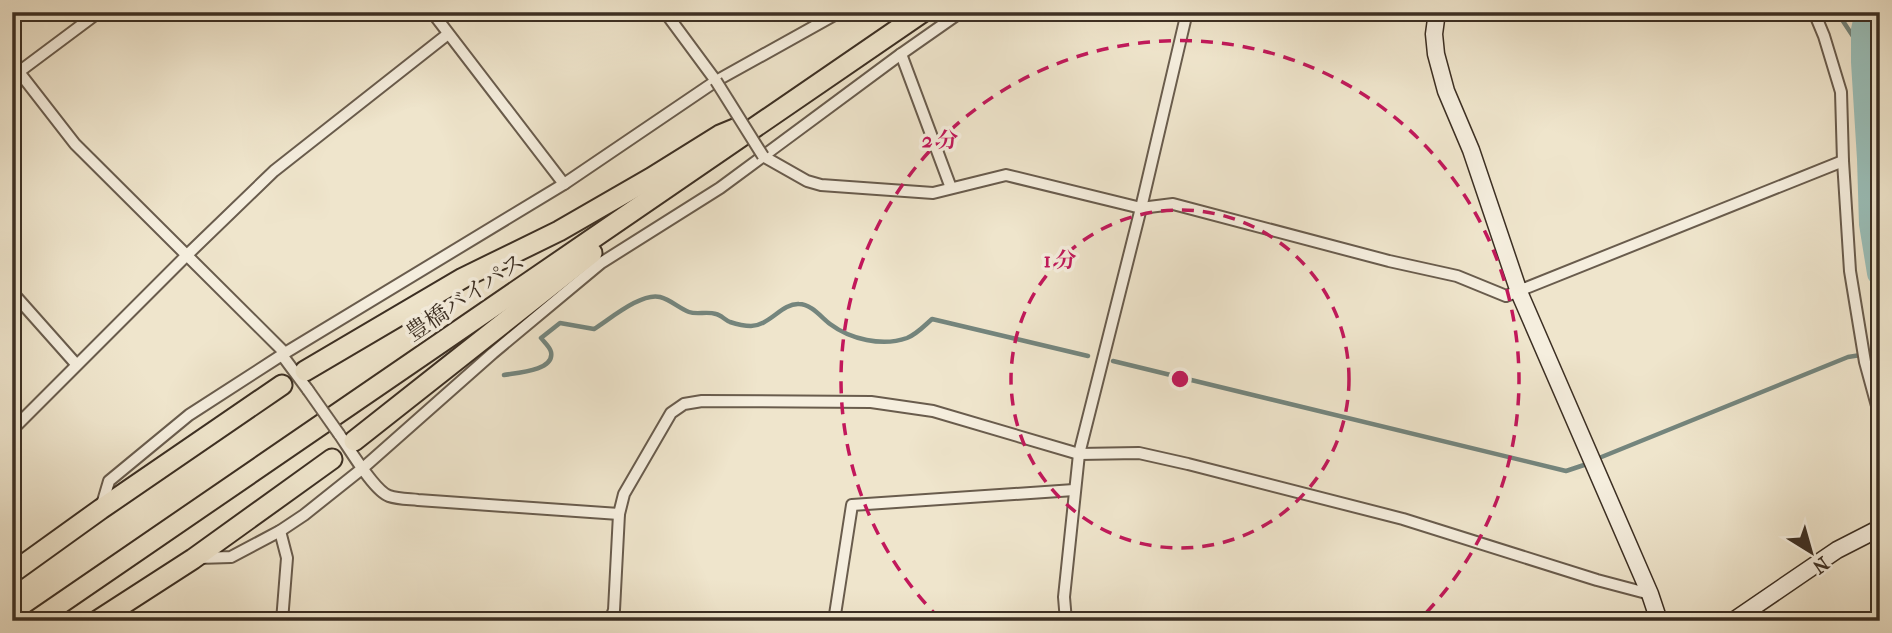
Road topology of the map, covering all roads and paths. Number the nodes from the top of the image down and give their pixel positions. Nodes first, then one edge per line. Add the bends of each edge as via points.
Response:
1 (99, 12) edge
2 (432, 12) edge
3 (665, 12) edge
4 (840, 12) edge
5 (923, 12) edge
6 (961, 12) edge
7 (1187, 12) edge
8 (1436, 12) edge
9 (1814, 12) edge
10 (448, 34) junction
11 (901, 54) junction
12 (16, 75) edge
13 (716, 81) junction
14 (784, 107) junction
15 (763, 156) junction
16 (1843, 161) junction
17 (696, 168) junction
18 (565, 184) junction
19 (951, 188) junction
20 (1141, 208) junction
21 (187, 255) junction
22 (12, 292) edge
23 (1520, 292) junction
24 (284, 354) junction
25 (76, 364) junction
26 (306, 381) junction
27 (282, 385) dead end
28 (1880, 418) edge
29 (12, 430) edge
30 (346, 438) junction
31 (1079, 454) junction
32 (332, 459) dead end
33 (363, 468) junction
34 (1074, 490) junction
35 (101, 509) junction
36 (619, 514) junction
37 (1880, 528) edge
38 (280, 531) junction
39 (192, 559) junction
40 (12, 573) edge
41 (1650, 594) junction
42 (35, 621) edge
43 (97, 621) edge
44 (282, 621) edge
45 (610, 621) edge
46 (834, 621) edge
47 (1066, 621) edge
48 (1659, 621) edge
49 (1733, 621) edge

1 - 12 street
2 - 10 street
3 - 13 street
4 - 13 street
5 - 14 highway, 豊橋バイパス
6 - 11 street
7 - 20 street
8 - 23 street via 1434,44 1443,78
9 - 16 street via 1841,92
10 - 18 street
10 - 21 street via 274,171
11 - 15 street
11 - 19 street
12 - 21 street via 75,144
13 - 15 street, bridge
13 - 18 street
14 - 17 highway, 豊橋バイパス
14 - 26 highway via 720,135 559,231 463,278
15 - 19 street via 821,185 933,193
15 - 33 street via 601,263
16 - 23 street
16 - 28 street via 1850,271
17 - 30 highway via 576,266
17 - 42 highway, 豊橋バイパス
18 - 24 street
19 - 20 street via 1006,175
20 - 23 street via 1173,204 1457,276 1506,296
20 - 31 street
21 - 24 street
21 - 25 street
22 - 25 street
23 - 41 street
24 - 26 street
24 - 35 street via 189,415 109,481
25 - 29 street
26 - 30 street, bridge
27 - 35 highway
30 - 33 street
31 - 34 street
31 - 36 street via 933,411 871,402 702,401 684,404 671,413 624,494
31 - 41 street via 1139,453 1188,464 1403,519
32 - 39 highway
33 - 36 street via 388,496
33 - 38 street
34 - 46 street via 852,505
34 - 47 street
35 - 40 highway
36 - 45 street
37 - 49 street via 1837,550
38 - 39 street via 231,557
38 - 44 street via 287,558
39 - 43 highway
41 - 48 street

